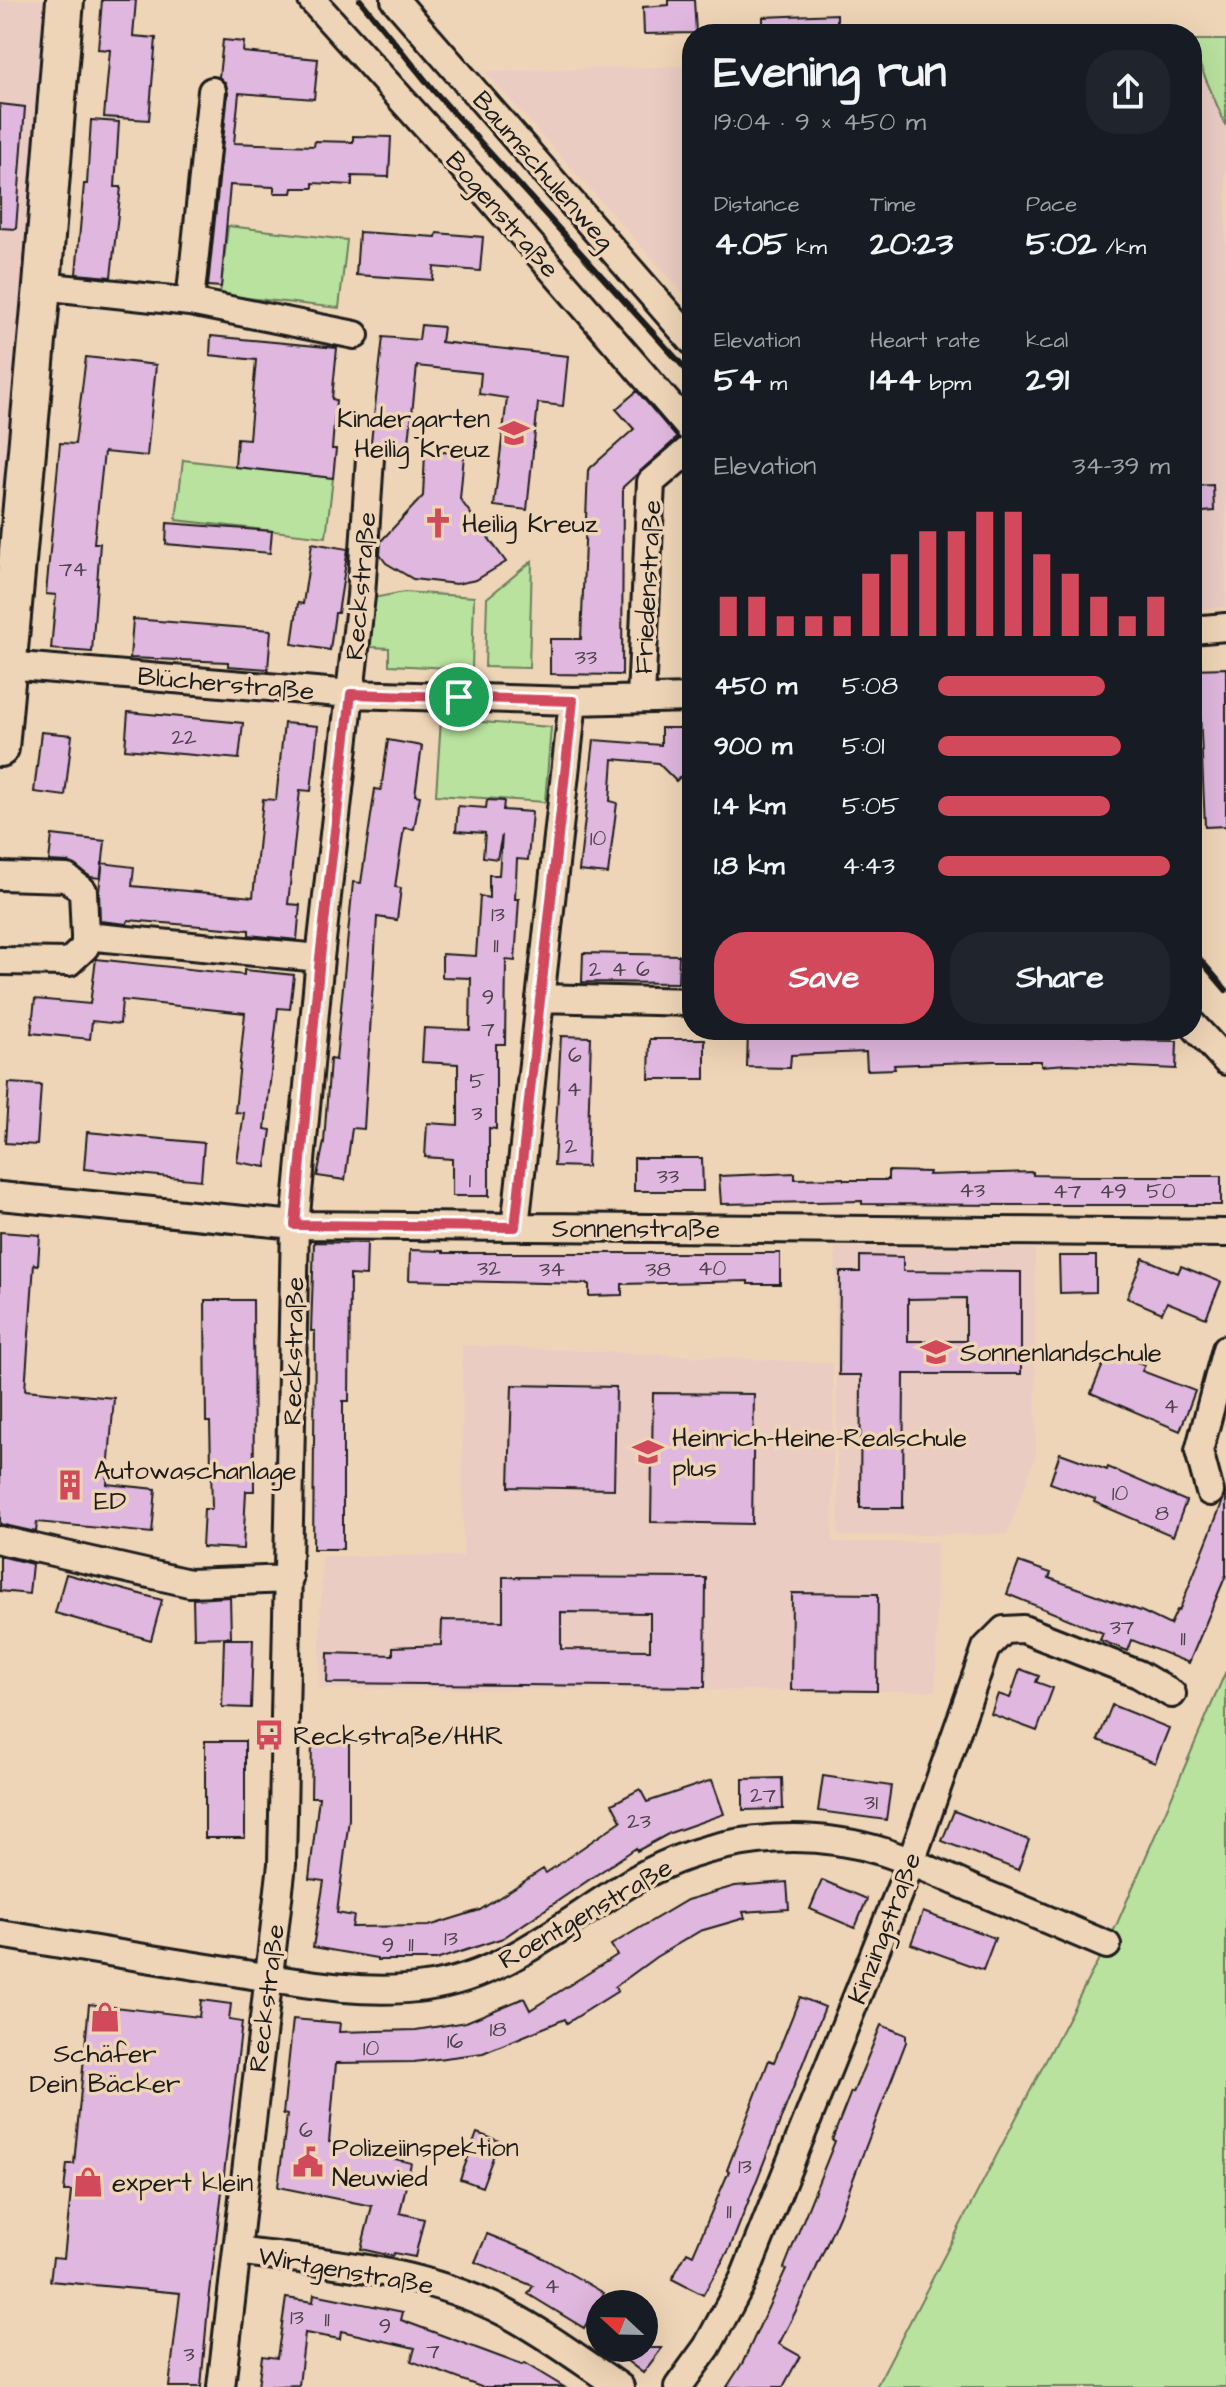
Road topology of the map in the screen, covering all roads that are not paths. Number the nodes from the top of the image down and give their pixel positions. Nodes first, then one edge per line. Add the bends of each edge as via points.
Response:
1 (65, 0) edge
2 (312, 0) edge
3 (395, 0) edge
4 (212, 91) dead end
5 (42, 286) junction
6 (190, 302) junction
7 (682, 330) edge
8 (355, 335) dead end
9 (682, 419) edge
10 (682, 456) edge
11 (370, 458) dead end
12 (1226, 627) edge
13 (1202, 629) edge
14 (4, 664) edge
15 (351, 694) junction
16 (641, 698) junction
17 (682, 698) edge
18 (573, 701) junction
19 (0, 748) edge
20 (0, 876) edge
21 (85, 936) junction
22 (320, 958) junction
23 (0, 961) edge
24 (540, 998) junction
25 (682, 1002) edge
26 (1202, 1035) edge
27 (1226, 1061) edge
28 (0, 1196) edge
29 (295, 1225) junction
30 (515, 1227) junction
31 (1226, 1233) edge
32 (1226, 1349) edge
33 (1210, 1492) dead end
34 (0, 1540) edge
35 (289, 1579) junction
36 (1172, 1694) dead end
37 (911, 1862) junction
38 (0, 1934) edge
39 (1107, 1945) dead end
40 (267, 1977) junction
41 (237, 2251) junction
42 (221, 2387) edge
43 (620, 2387) edge
44 (678, 2387) edge

1 - 5 main road
2 - 9 street, Bogenstraße
3 - 7 street, Baumschulenweg
4 - 6 street
5 - 6 street
5 - 14 main road
6 - 8 street
10 - 16 street, Friedenstraße via 651,482
11 - 15 street, Reckstraße
12 - 13 street
14 - 15 street, Blücherstraße
14 - 19 main road
15 - 18 street, Blücherstraße
15 - 22 street, Reckstraße
16 - 17 street, Blücherstraße
16 - 18 street, Blücherstraße
18 - 24 street
20 - 21 street via 67,878 83,891
21 - 22 street
21 - 23 street via 85,947 69,962
22 - 29 street, Reckstraße
24 - 25 street
24 - 30 street
26 - 27 street
28 - 29 street, Sonnenstraße
29 - 30 street, Sonnenstraße
29 - 35 street, Reckstraße
30 - 31 street, Sonnenstraße
32 - 33 street via 1199,1451
34 - 35 street via 189,1583
35 - 40 street, Reckstraße via 284,1835
36 - 37 street, Kinzingstraße via 1138,1674 1023,1629 1004,1630 986,1648
37 - 39 street, Roentgenstraße
37 - 40 street, Roentgenstraße via 828,1840 743,1842 664,1865 540,1944 453,1981 374,1989
37 - 44 street, Kinzingstraße via 743,2280 707,2347
38 - 40 street, Roentgenstraße
40 - 41 street, Reckstraße
41 - 42 street, Reckstraße
41 - 43 street, Wirtgenstraße via 375,2270 433,2284 507,2313

